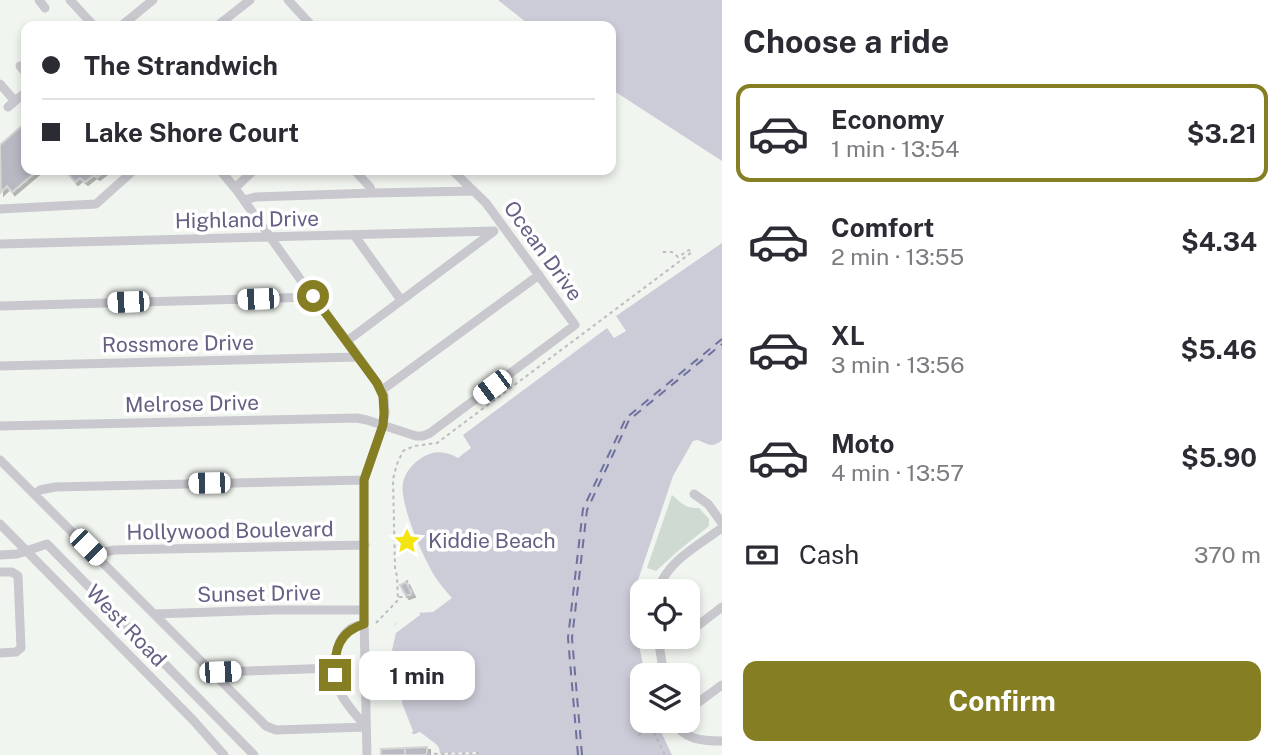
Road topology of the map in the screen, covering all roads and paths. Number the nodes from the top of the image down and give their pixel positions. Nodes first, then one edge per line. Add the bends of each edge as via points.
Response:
1 (70, 0) edge
2 (153, 0) edge
3 (250, 0) edge
4 (288, 0) edge
5 (89, 21) edge
6 (127, 21) edge
7 (223, 21) edge
8 (307, 21) edge
9 (2, 82) edge
10 (21, 96) edge
11 (128, 175) edge
12 (224, 175) edge
13 (249, 175) edge
14 (359, 175) edge
15 (457, 175) edge
16 (235, 188) junction
17 (473, 191) junction
18 (372, 193) junction
19 (244, 200) junction
20 (0, 209) edge
21 (503, 225) junction
22 (494, 231) junction
23 (354, 235) junction
24 (270, 237) junction
25 (0, 243) edge
26 (662, 252) dead end
27 (539, 275) junction
28 (313, 296) junction
29 (401, 300) junction
30 (0, 306) edge
31 (347, 341) junction
32 (358, 357) junction
33 (0, 366) edge
34 (382, 390) junction
35 (383, 425) junction
36 (0, 426) edge
37 (423, 436) joint
38 (0, 460) edge
39 (364, 480) junction
40 (694, 494) dead end
41 (35, 495) junction
42 (0, 524) edge
43 (722, 525) edge
44 (365, 545) junction
45 (26, 551) junction
46 (0, 555) edge
47 (98, 558) junction
48 (0, 572) edge
49 (663, 579) edge
50 (406, 581) dead end
51 (398, 597) junction
52 (722, 607) edge
53 (364, 610) junction
54 (155, 614) junction
55 (376, 623) dead end
56 (700, 623) edge
57 (364, 624) junction
58 (0, 653) edge
59 (335, 668) junction
60 (215, 674) junction
61 (722, 685) edge
62 (700, 701) edge
63 (366, 727) junction
64 (683, 733) edge
65 (638, 736) dead end
66 (722, 741) edge
67 (479, 752) dead end
68 (427, 754) edge
69 (224, 755) edge
70 (254, 755) edge
71 (368, 755) edge
72 (665, 755) edge

1 - 5 street
2 - 6 street
3 - 7 street
4 - 8 street
9 - 10 street via 11,104
11 - 20 street via 96,204
12 - 16 street
13 - 16 street
14 - 18 street
15 - 17 street, Ocean Drive
16 - 19 street
17 - 18 street
17 - 21 street, Ocean Drive
18 - 19 street
19 - 24 street
21 - 22 street
21 - 27 street, Ocean Drive
22 - 23 street, Highland Drive
22 - 29 street
23 - 24 street, Highland Drive
23 - 29 street
24 - 25 street, Highland Drive
24 - 28 street
26 - 51 path via 678,257 692,252 437,443 403,451 393,479
27 - 34 street
27 - 37 street, Ocean Drive via 575,325
28 - 30 street
28 - 31 street
29 - 31 street
31 - 32 street
32 - 33 street, Rossmore Drive
32 - 34 street
34 - 35 street
35 - 36 street, Melrose Drive via 357,418
35 - 37 street, Melrose Drive
35 - 39 street
38 - 41 street
39 - 41 street via 55,487
39 - 44 street
40 - 43 street via 708,504
41 - 47 street
42 - 45 street, West Road
43 - 49 street via 674,563
44 - 47 street, Hollywood Boulevard via 114,551
44 - 53 street
45 - 46 street
45 - 69 street, West Road
45 - 70 street via 47,544
47 - 54 street
48 - 58 street via 19,576 21,648
50 - 51 path via 411,597
51 - 55 path
52 - 56 street
53 - 54 street, Sunset Drive
53 - 57 street
54 - 60 street
57 - 59 street via 344,635
57 - 63 street
59 - 60 street
59 - 63 street via 340,692
60 - 63 street via 270,729
61 - 62 street
63 - 71 street
64 - 66 street via 696,740
65 - 72 path via 652,728
67 - 68 path

